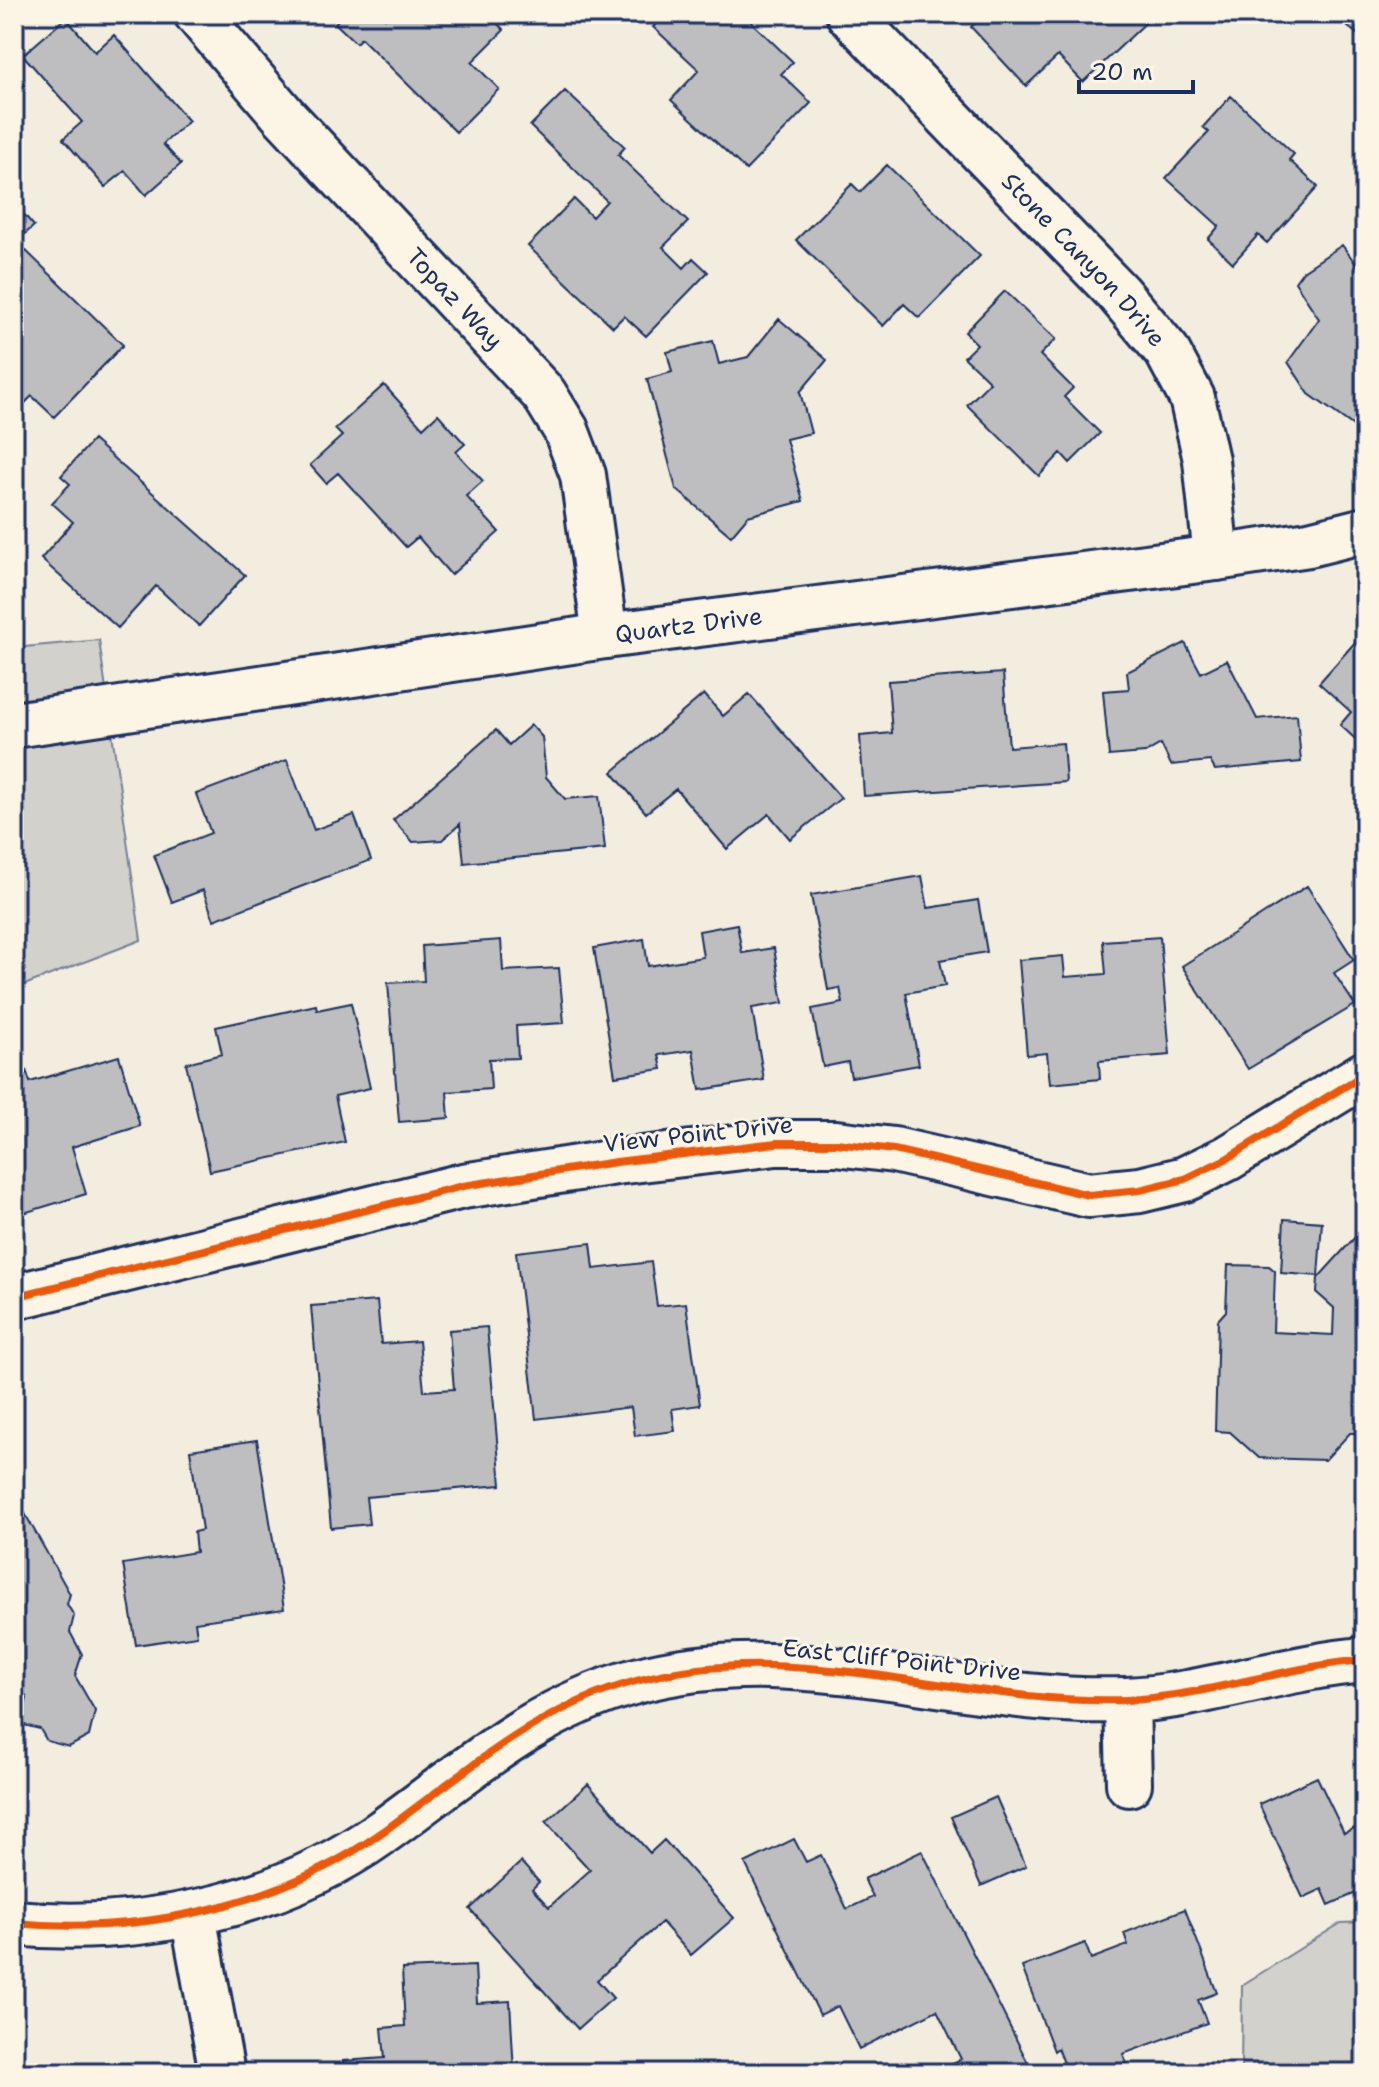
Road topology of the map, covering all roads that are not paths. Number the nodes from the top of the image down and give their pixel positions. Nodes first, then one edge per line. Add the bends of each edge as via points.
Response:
1 (197, 14) edge
2 (849, 14) edge
3 (1365, 530) edge
4 (1216, 558) junction
5 (605, 636) junction
6 (14, 725) edge
7 (1365, 1074) edge
8 (14, 1297) edge
9 (1365, 1660) edge
10 (1127, 1700) junction
11 (1129, 1784) dead end
12 (193, 1915) junction
13 (14, 1923) edge
14 (222, 2073) edge

1 - 5 street, Topaz Way via 284,116 544,394 566,430 583,475
2 - 4 street, Stone Canyon Drive via 1118,293 1167,351 1192,398 1206,460
3 - 4 street, Quartz Drive
4 - 5 street, Quartz Drive
5 - 6 street, Quartz Drive
7 - 8 street, View Point Drive via 1228,1158 1185,1179 1140,1190 1089,1195 894,1150 776,1143 463,1186
9 - 10 street, East Cliff Point Drive
10 - 11 street
10 - 12 street, East Cliff Point Drive via 1005,1693 797,1666 729,1666 637,1681 537,1720 331,1864
12 - 13 street, East Cliff Point Drive via 99,1925
12 - 14 street

